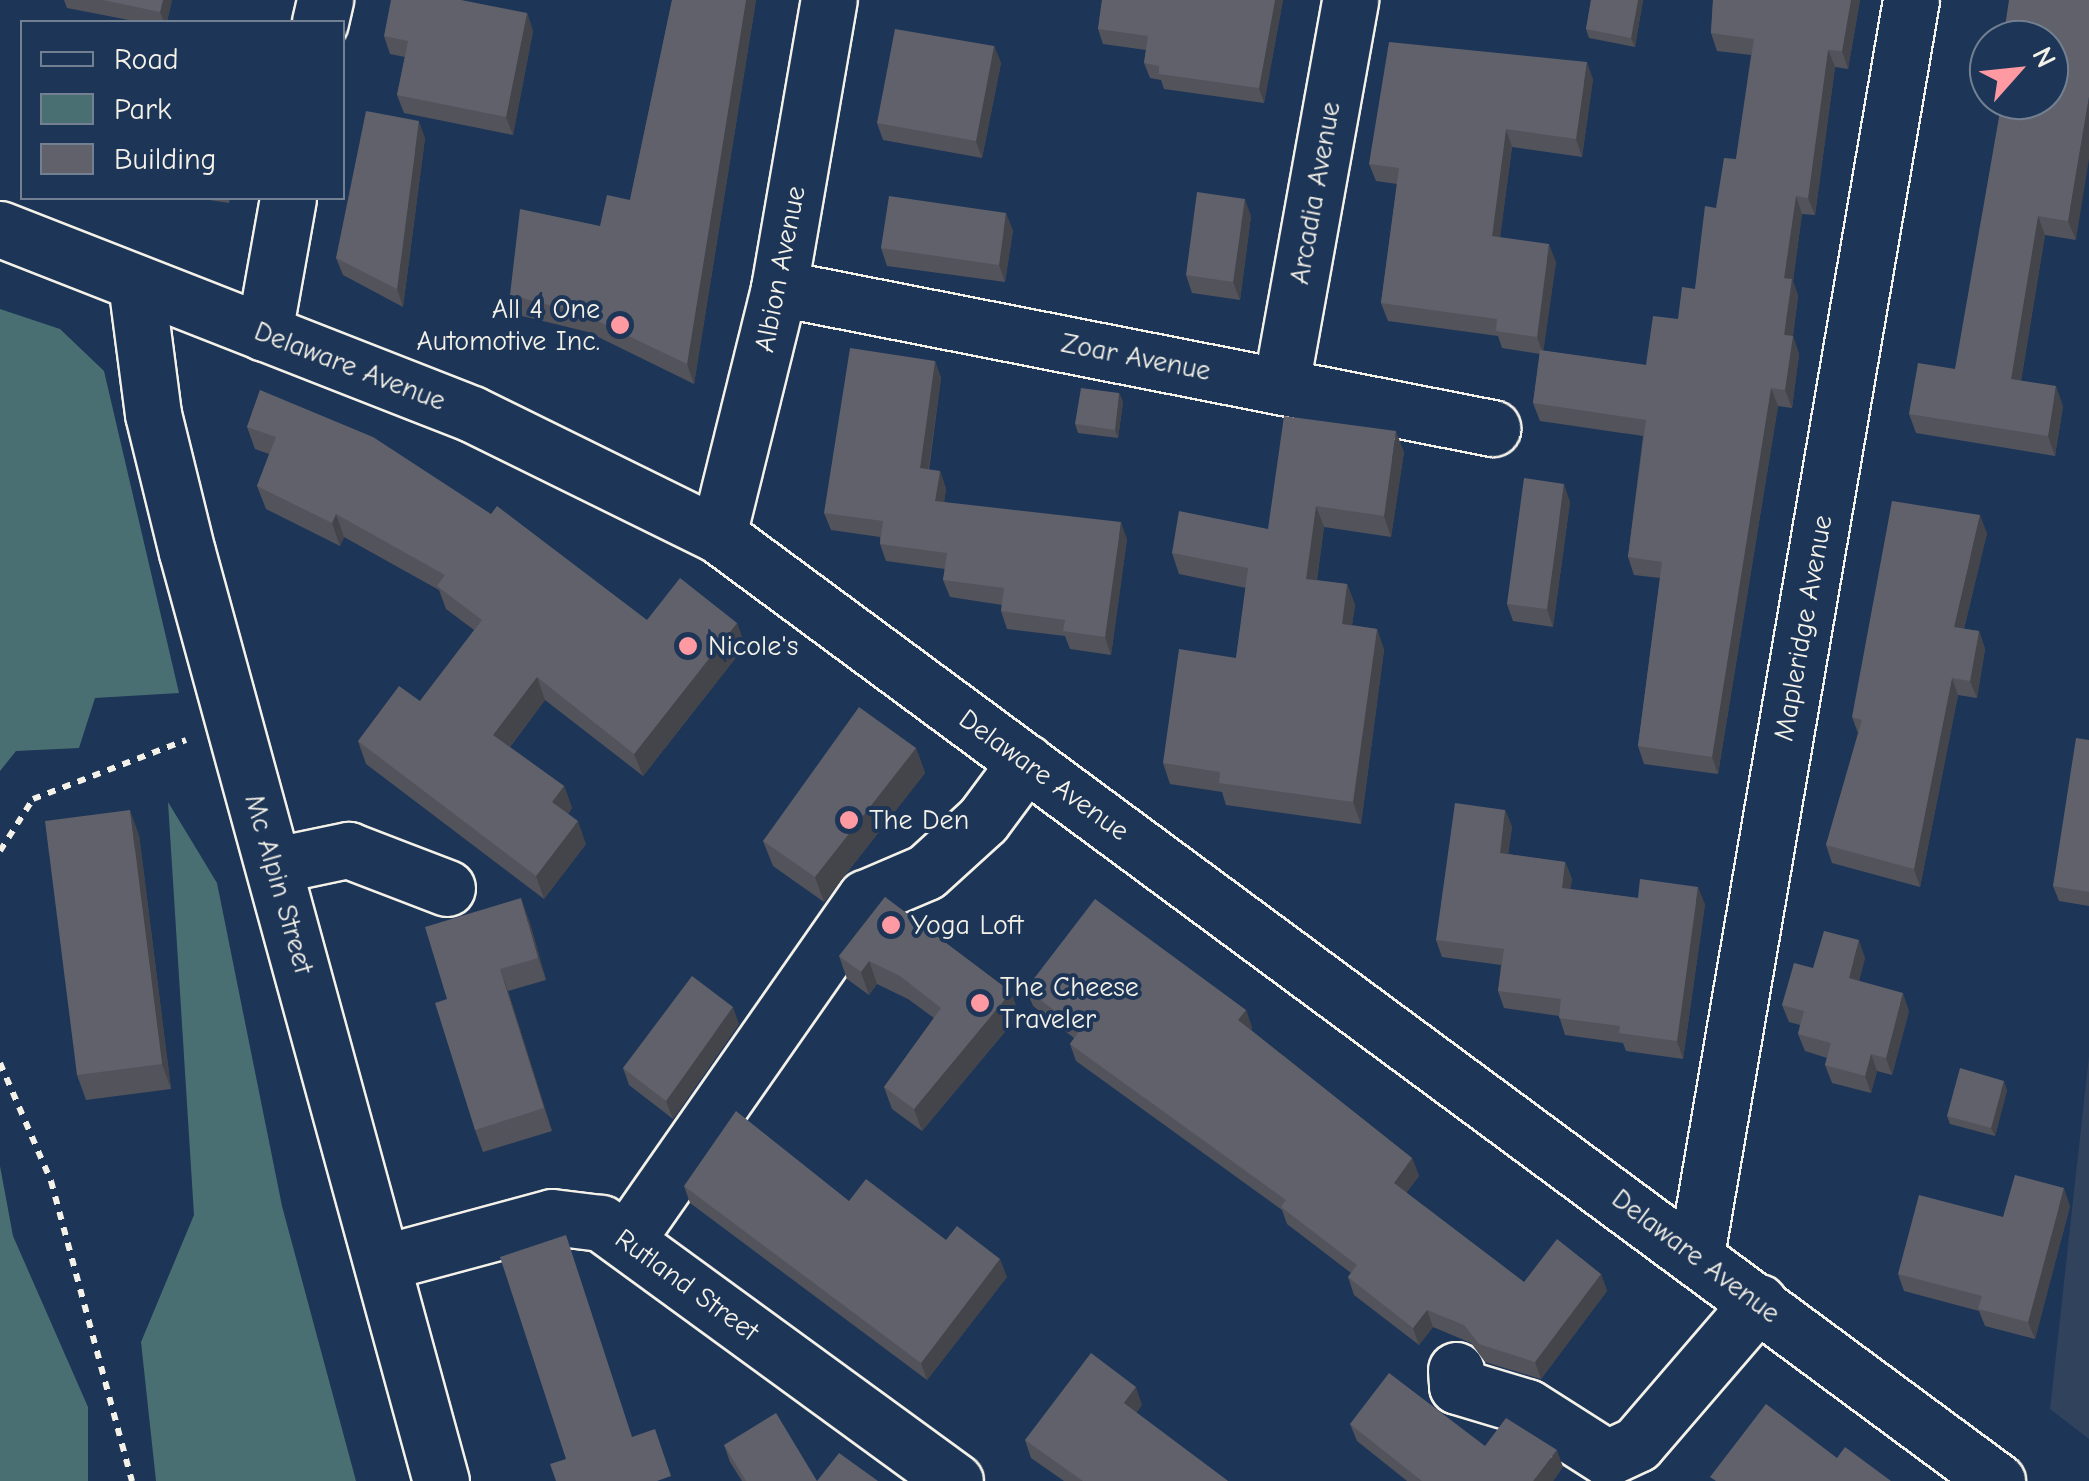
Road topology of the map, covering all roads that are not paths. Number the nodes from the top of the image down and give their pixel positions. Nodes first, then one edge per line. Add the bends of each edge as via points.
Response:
1 (829, 0) edge
2 (1350, 0) edge
3 (1911, 0) edge
4 (288, 200) edge
5 (10, 233) edge
6 (136, 282) junction
7 (780, 288) junction
8 (264, 333) junction
9 (1280, 385) junction
10 (1492, 428) dead end
11 (718, 535) junction
12 (1026, 762) junction
13 (276, 865) junction
14 (448, 888) dead end
15 (627, 1239) junction
16 (1696, 1255) junction
17 (382, 1263) junction
18 (1759, 1302) junction
19 (1456, 1370) dead end
20 (441, 1481) edge
21 (956, 1481) edge
22 (1997, 1481) edge

1 - 7 street, Albion Avenue
2 - 9 street, Arcadia Avenue
3 - 16 street, Mapleridge Avenue
4 - 8 street
5 - 6 street, Delaware Avenue
6 - 8 street, Delaware Avenue
6 - 13 street, Mc Alpin Street via 154,414
7 - 9 street, Zoar Avenue
7 - 11 street, Albion Avenue
8 - 11 street, Delaware Avenue via 472,414
9 - 10 street, Zoar Avenue
11 - 12 street, Delaware Avenue
12 - 15 street via 983,820 926,872 865,898
12 - 16 street, Delaware Avenue
13 - 14 street via 348,850
13 - 17 street, Mc Alpin Street
15 - 17 street, Rutland Street via 579,1216 552,1217
15 - 21 street, Rutland Street
16 - 18 street, Delaware Avenue
17 - 20 street, Mc Alpin Street
18 - 19 street via 1636,1444 1607,1458 1527,1407 1458,1386
18 - 22 street, Delaware Avenue

